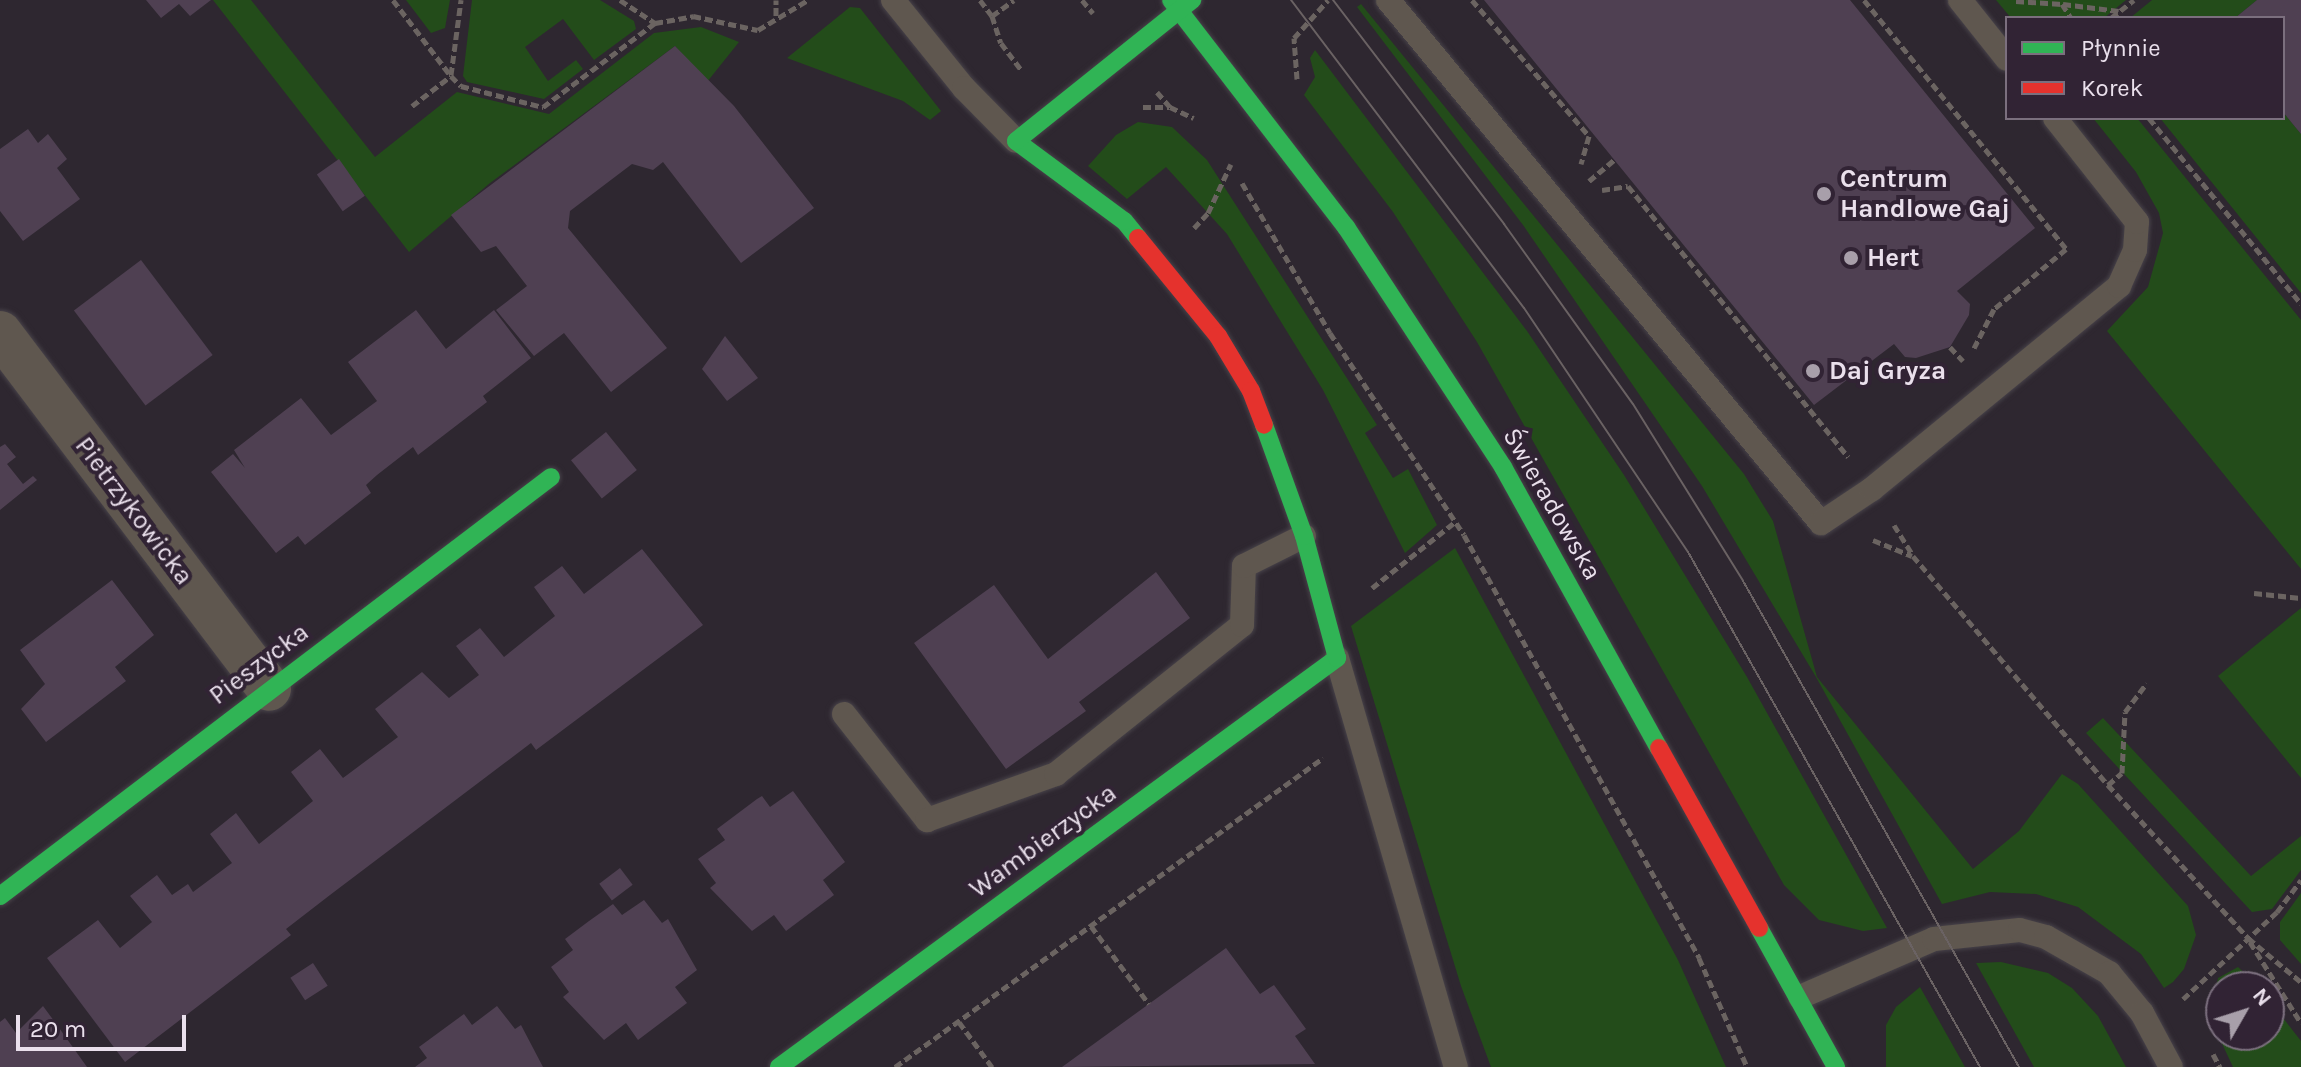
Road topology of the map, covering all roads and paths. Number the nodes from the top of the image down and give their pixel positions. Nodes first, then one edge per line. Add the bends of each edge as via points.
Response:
1 (393, 0) edge
2 (461, 0) edge
3 (620, 0) edge
4 (776, 0) edge
5 (808, 0) edge
6 (893, 0) edge
7 (980, 0) edge
8 (1014, 0) edge
9 (1328, 0) edge
10 (1388, 0) edge
11 (1472, 0) edge
12 (1864, 0) edge
13 (1960, 0) edge
14 (2134, 0) edge
15 (1180, 4) edge
16 (2062, 4) dead end
17 (2119, 11) junction
18 (776, 16) junction
19 (992, 16) junction
20 (2113, 16) edge
21 (655, 23) junction
22 (2005, 56) edge
23 (1026, 75) dead end
24 (451, 76) junction
25 (1290, 84) dead end
26 (1160, 96) dead end
27 (412, 106) dead end
28 (2057, 120) edge
29 (2151, 120) edge
30 (1206, 130) dead end
31 (1016, 141) junction
32 (1224, 152) dead end
33 (1231, 164) junction
34 (1162, 261) junction
35 (2301, 304) edge
36 (0, 333) edge
37 (1954, 374) dead end
38 (1860, 449) dead end
39 (551, 477) dead end
40 (1455, 522) junction
41 (1304, 536) junction
42 (1913, 556) dead end
43 (2254, 593) dead end
44 (2301, 598) edge
45 (1327, 624) junction
46 (1337, 658) junction
47 (2147, 683) dead end
48 (269, 689) junction
49 (844, 714) dead end
50 (1359, 731) junction
51 (2108, 785) junction
52 (2301, 880) edge
53 (0, 896) edge
54 (1091, 926) junction
55 (2248, 938) junction
56 (2301, 982) edge
57 (1800, 997) junction
58 (1149, 1004) dead end
59 (2189, 1010) dead end
60 (959, 1022) junction
61 (2301, 1023) edge
62 (779, 1067) edge
63 (895, 1067) edge
64 (992, 1067) edge
65 (1456, 1067) edge
66 (1747, 1067) edge
67 (1836, 1067) edge
68 (2171, 1067) edge

1 - 24 path
2 - 24 path
3 - 21 path
4 - 18 path
5 - 18 path
6 - 31 lane via 964,88
7 - 19 path
8 - 19 path
9 - 25 path via 1294,38 1301,76
10 - 28 lane via 1821,523 1872,489 2119,286 2135,250 2137,222
11 - 38 path via 1589,136 1579,161 1605,194 1628,186 1849,459
12 - 37 path via 2066,249 1994,309 1966,365
13 - 22 lane
14 - 17 path
15 - 31 street
15 - 57 street, Świeradowska via 1346,227 1503,467
16 - 17 path
17 - 20 path
18 - 21 path via 758,30 693,16
19 - 23 path via 1001,43
21 - 24 path via 543,107 461,86
24 - 27 path
26 - 30 path
29 - 35 path
31 - 34 street via 1124,221
32 - 33 path
33 - 34 path via 1208,213
33 - 40 path via 1330,333
34 - 41 street via 1251,391
36 - 48 street, Pietrzykowicka
39 - 48 street, Pieszycka
40 - 45 path
40 - 66 path via 1699,958
41 - 45 street
41 - 49 lane via 1244,566 1242,625 1056,774 927,820
42 - 51 path
43 - 44 path
45 - 46 street
46 - 50 lane
46 - 62 street, Wambierzycka
47 - 51 path via 2125,712 2122,773
48 - 53 street, Pieszycka
50 - 54 path
50 - 65 lane
51 - 55 path
52 - 55 path
54 - 58 path
54 - 60 path
55 - 56 path
55 - 59 path via 2183,999
55 - 61 path
57 - 67 street, Świeradowska
57 - 68 lane via 1934,939 2020,930 2046,937 2109,973 2142,1013
60 - 63 path
60 - 64 path

